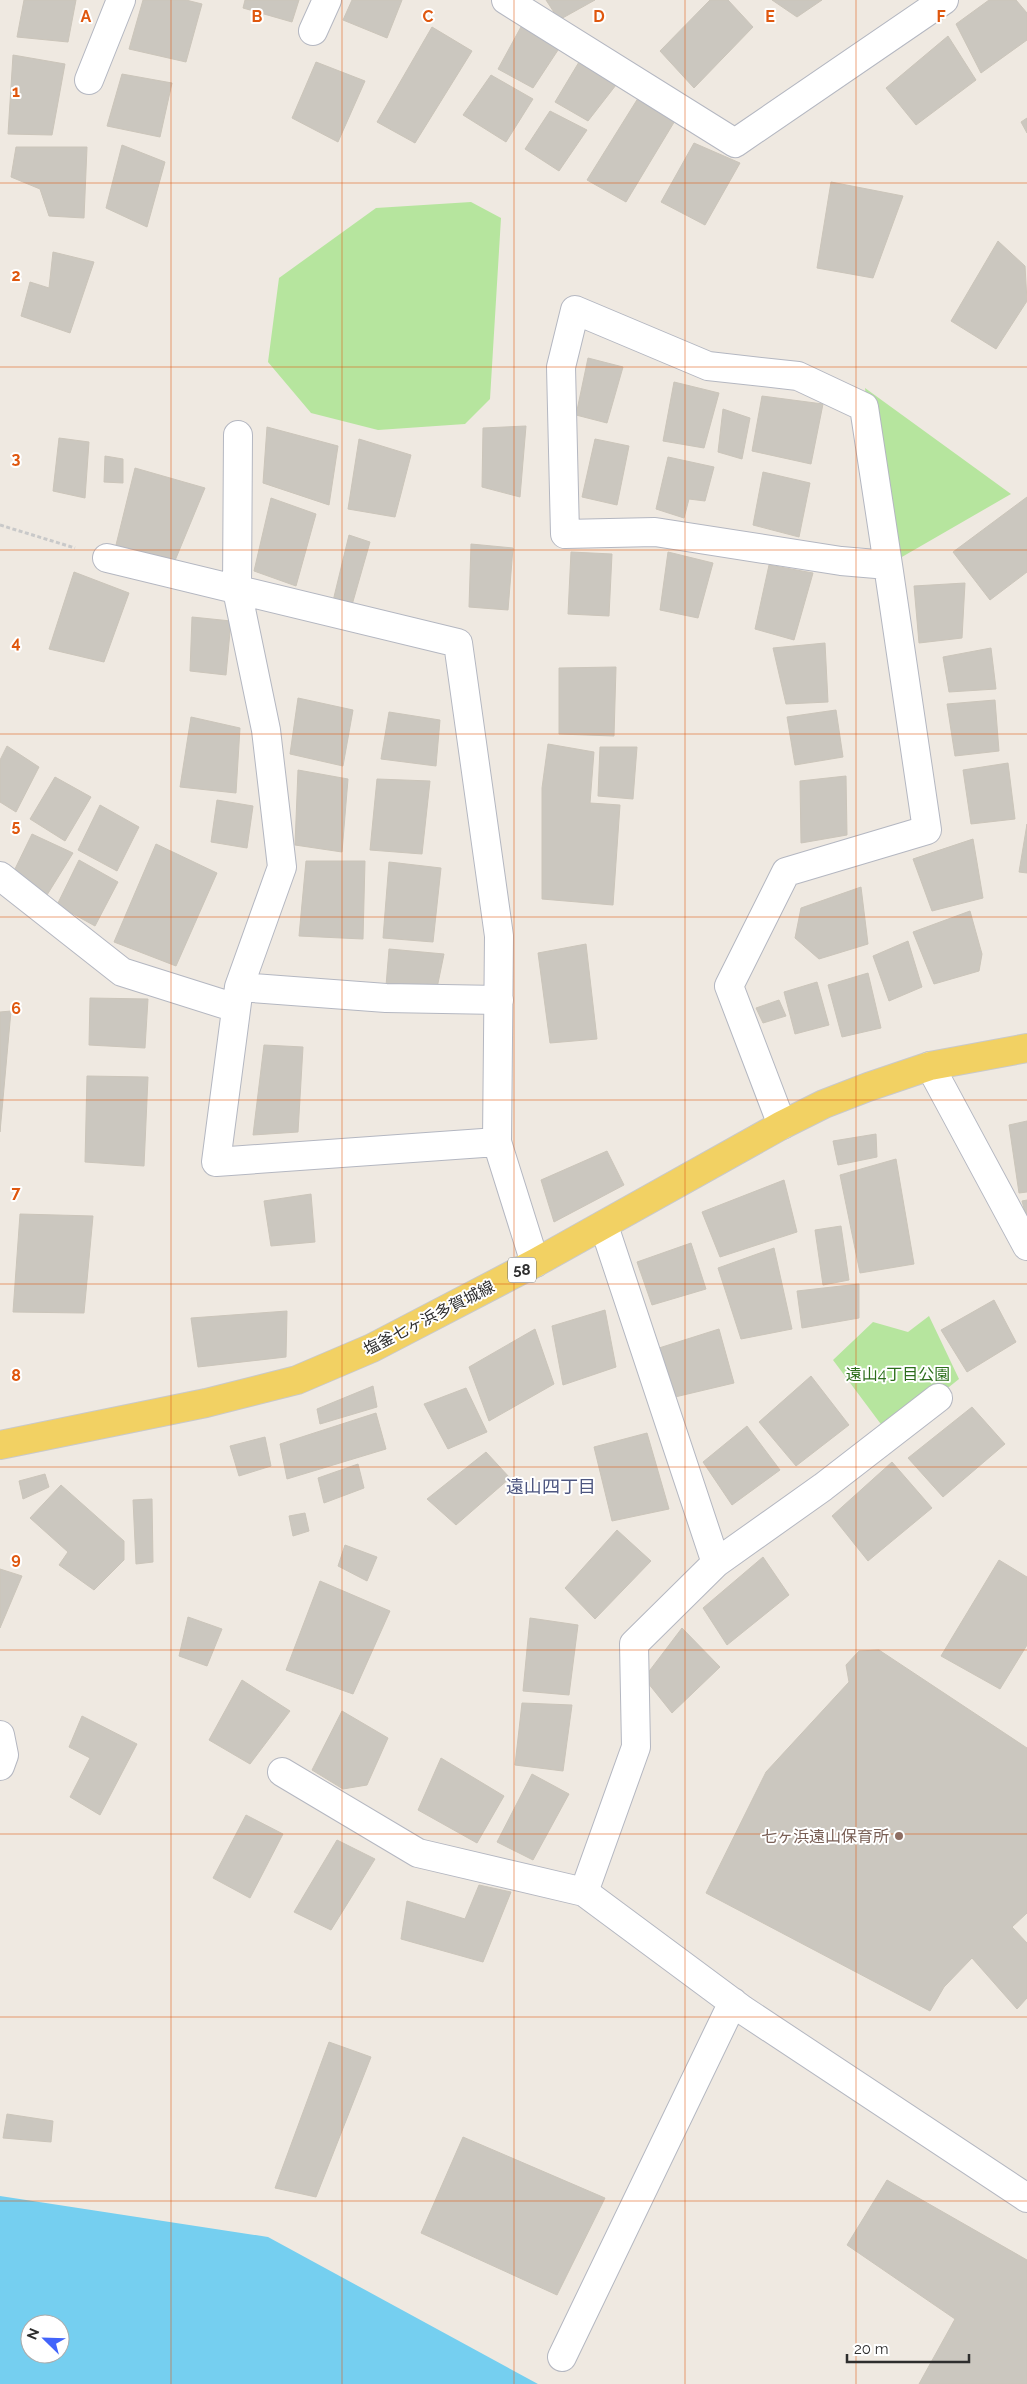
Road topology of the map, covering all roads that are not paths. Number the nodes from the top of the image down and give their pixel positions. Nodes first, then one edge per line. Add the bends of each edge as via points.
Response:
1 (121, 0) edge
2 (327, 0) edge
3 (506, 0) edge
4 (944, 0) edge
5 (314, 31) dead end
6 (89, 80) dead end
7 (238, 435) dead end
8 (107, 558) road end
9 (888, 565) junction
10 (237, 590) junction
11 (0, 876) edge
12 (238, 998) junction
13 (499, 1000) junction
14 (1027, 1048) edge
15 (930, 1066) junction
16 (782, 1125) junction
17 (497, 1142) junction
18 (604, 1226) junction
19 (1027, 1246) edge
20 (535, 1263) junction
21 (938, 1398) dead end
22 (0, 1445) edge
23 (716, 1563) junction
24 (0, 1735) edge
25 (0, 1766) edge
26 (282, 1772) dead end
27 (584, 1892) junction
28 (733, 2002) junction
29 (1027, 2198) edge
30 (562, 2357) dead end

1 - 6 street
2 - 5 street
3 - 4 street via 735,143
7 - 10 street
8 - 10 street
9 - 9 street via 864,408 798,376 708,366 575,310 561,367 565,534 656,532 841,561
9 - 16 street via 927,830 786,872 729,986
10 - 12 street via 266,730 282,867
10 - 13 street via 458,644 500,936
11 - 12 street via 122,972
12 - 13 street
12 - 17 street via 216,1162
13 - 17 street
14 - 15 main road, 塩釜七ヶ浜多賀城線 / 58
15 - 16 main road, 塩釜七ヶ浜多賀城線 / 58 via 868,1086
15 - 19 street
16 - 18 main road, 塩釜七ヶ浜多賀城線 / 58
17 - 20 street
18 - 20 main road, 塩釜七ヶ浜多賀城線 / 58
18 - 23 street
20 - 22 main road, 塩釜七ヶ浜多賀城線 / 58 via 372,1348 297,1380 206,1403
21 - 23 street via 823,1487
23 - 27 street via 634,1644 636,1747
24 - 25 street via 4,1755
26 - 27 street via 418,1853
27 - 28 street
28 - 29 street
28 - 30 street

